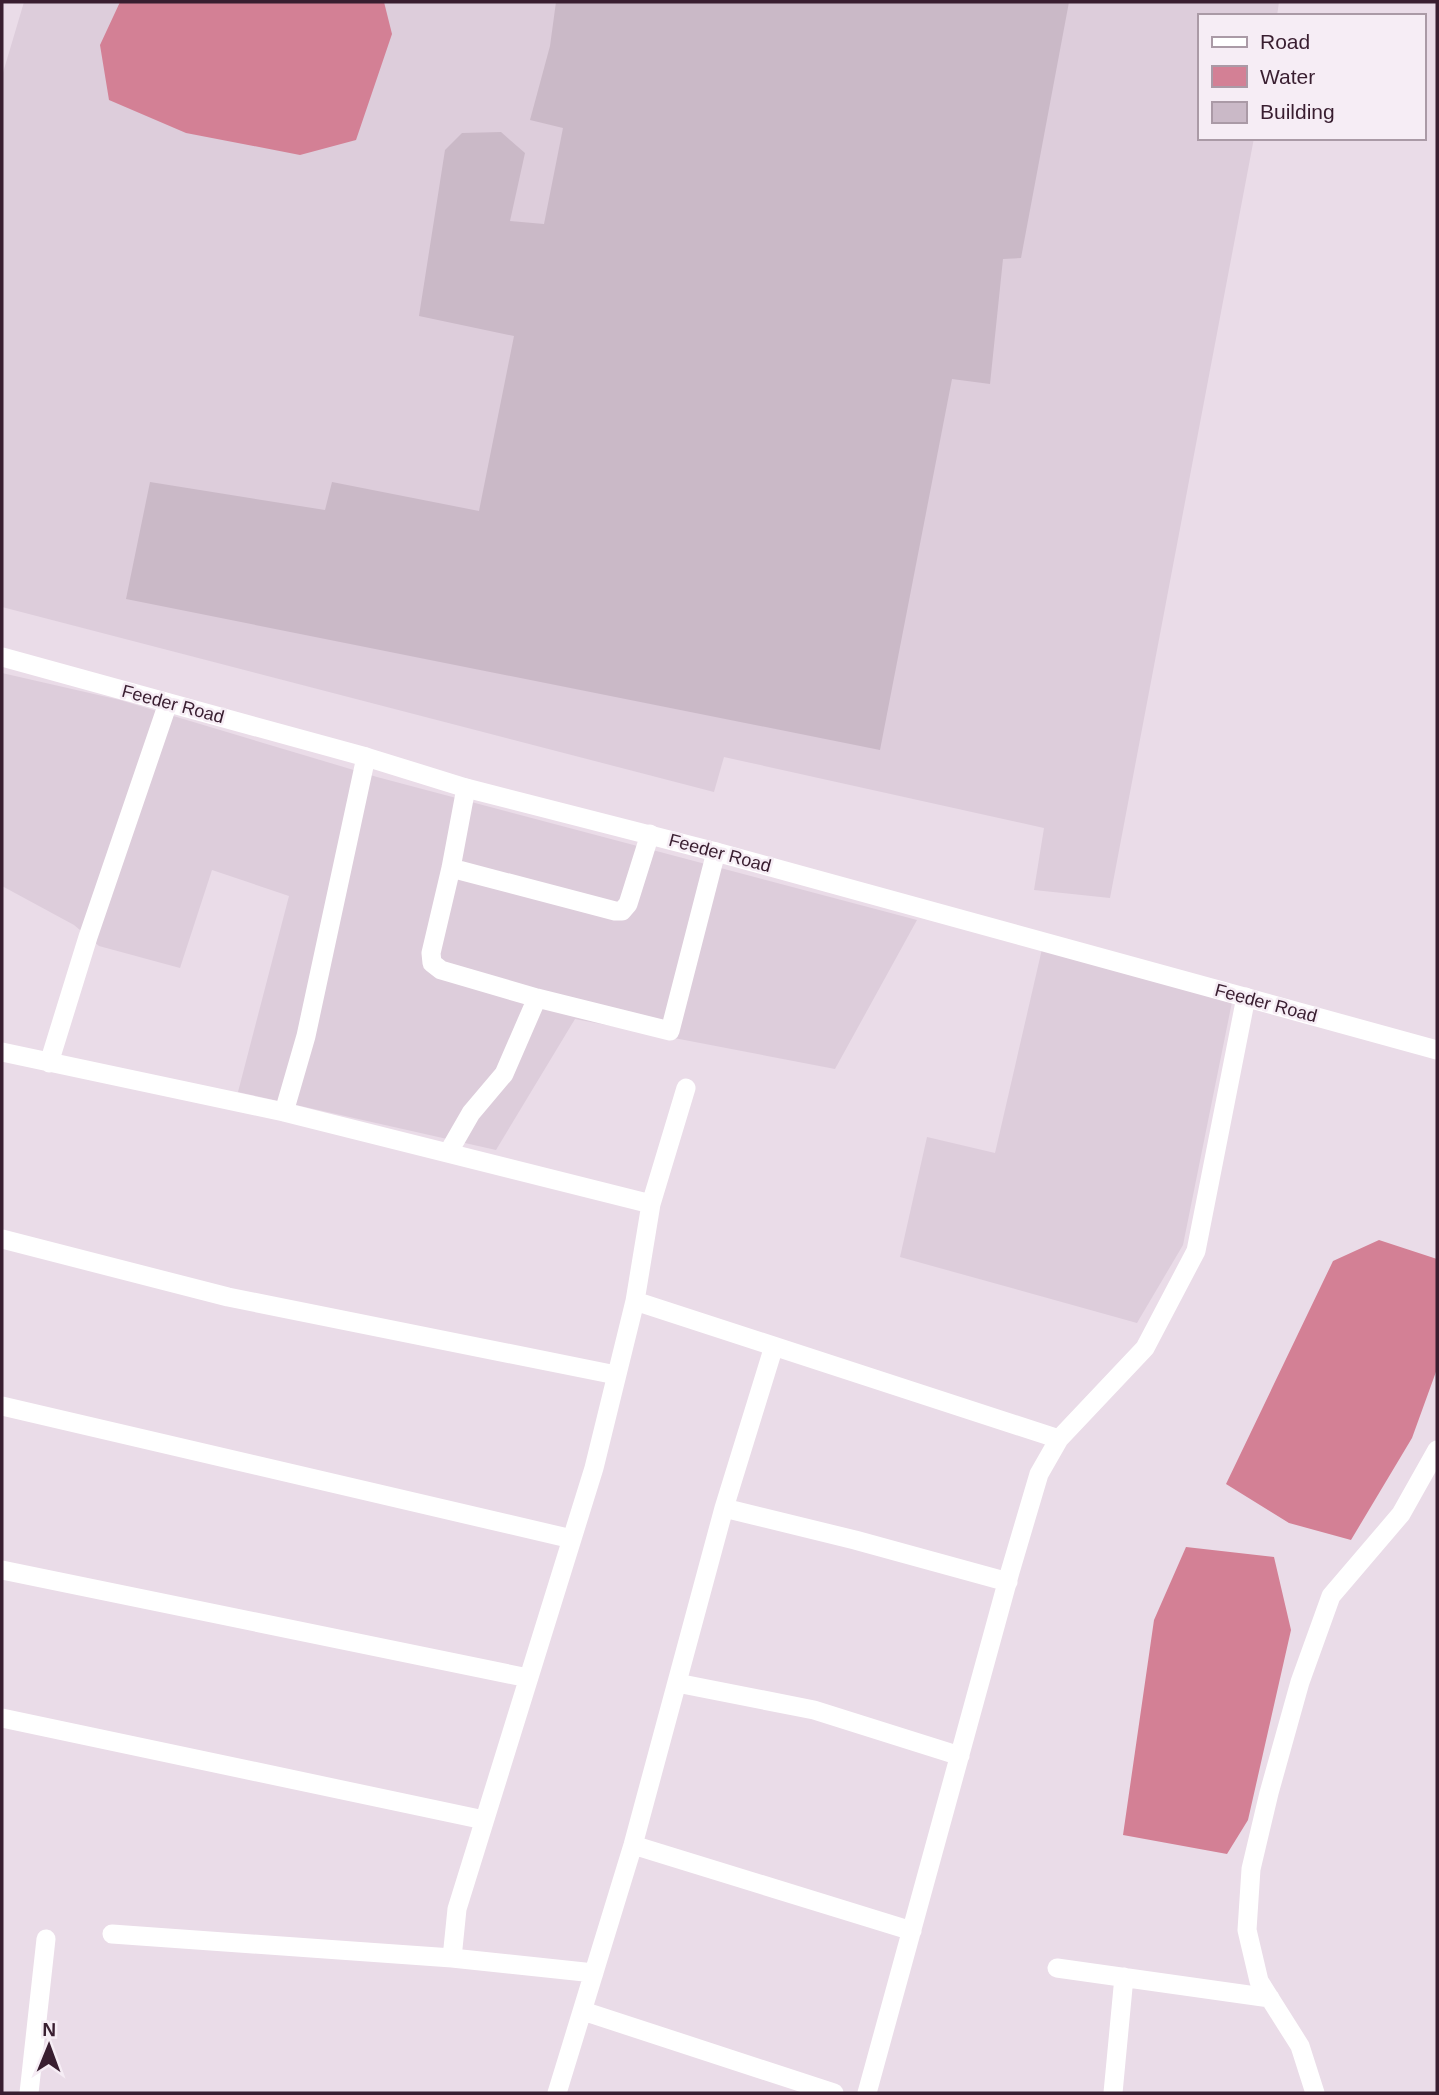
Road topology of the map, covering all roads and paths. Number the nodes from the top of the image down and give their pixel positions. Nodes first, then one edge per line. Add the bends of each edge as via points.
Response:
1 (2, 657) edge
2 (168, 703) junction
3 (366, 757) junction
4 (466, 788) junction
5 (650, 834) junction
6 (716, 852) junction
7 (451, 868) junction
8 (1246, 997) junction
9 (537, 998) junction
10 (1437, 1050) edge
11 (2, 1052) edge
12 (49, 1063) junction
13 (685, 1088) dead end
14 (284, 1112) junction
15 (448, 1153) junction
16 (651, 1204) junction
17 (2, 1239) edge
18 (635, 1301) junction
19 (774, 1346) junction
20 (616, 1376) junction
21 (2, 1406) edge
22 (1059, 1439) junction
23 (1437, 1450) edge
24 (724, 1508) junction
25 (572, 1539) junction
26 (2, 1570) edge
27 (1008, 1582) junction
28 (528, 1678) junction
29 (677, 1683) junction
30 (2, 1718) edge
31 (960, 1756) junction
32 (484, 1820) junction
33 (633, 1845) junction
34 (912, 1931) junction
35 (112, 1934) dead end
36 (46, 1939) dead end
37 (452, 1958) junction
38 (1057, 1968) dead end
39 (594, 1973) junction
40 (1124, 1977) junction
41 (1270, 1998) junction
42 (583, 2011) junction
43 (29, 2093) edge
44 (557, 2093) edge
45 (834, 2093) edge
46 (867, 2093) edge
47 (1113, 2093) edge
48 (1315, 2093) edge

1 - 2 street, Feeder Road
2 - 3 street, Feeder Road
2 - 12 street
3 - 4 street, Feeder Road
3 - 14 street via 306,1036
4 - 5 street, Feeder Road
4 - 7 street
5 - 6 street, Feeder Road
5 - 7 street via 622,911
6 - 8 street, Feeder Road
6 - 9 street via 670,1031
7 - 9 street via 432,963 441,970
8 - 10 street, Feeder Road
8 - 22 street via 1196,1251 1145,1348
9 - 15 street via 504,1074 471,1113
11 - 12 street
12 - 14 street
13 - 16 street
14 - 15 street
15 - 16 street
16 - 18 street
17 - 20 street via 228,1297
18 - 19 street
18 - 20 street
19 - 22 street
19 - 24 street
20 - 25 street
21 - 25 street
22 - 27 street via 1039,1474
23 - 41 street via 1401,1514 1331,1597 1300,1682 1251,1869 1247,1930 1259,1981
24 - 27 street
24 - 29 street
25 - 28 street
26 - 28 street
27 - 31 street
28 - 32 street
29 - 31 street via 814,1710
29 - 33 street
30 - 32 street
31 - 34 street
32 - 37 street via 457,1909
33 - 34 street
33 - 39 street
34 - 46 street
35 - 37 street
36 - 43 street
37 - 39 street
38 - 40 street
39 - 42 street
40 - 41 street
40 - 47 street
41 - 48 street via 1300,2046
42 - 44 street
42 - 45 street

